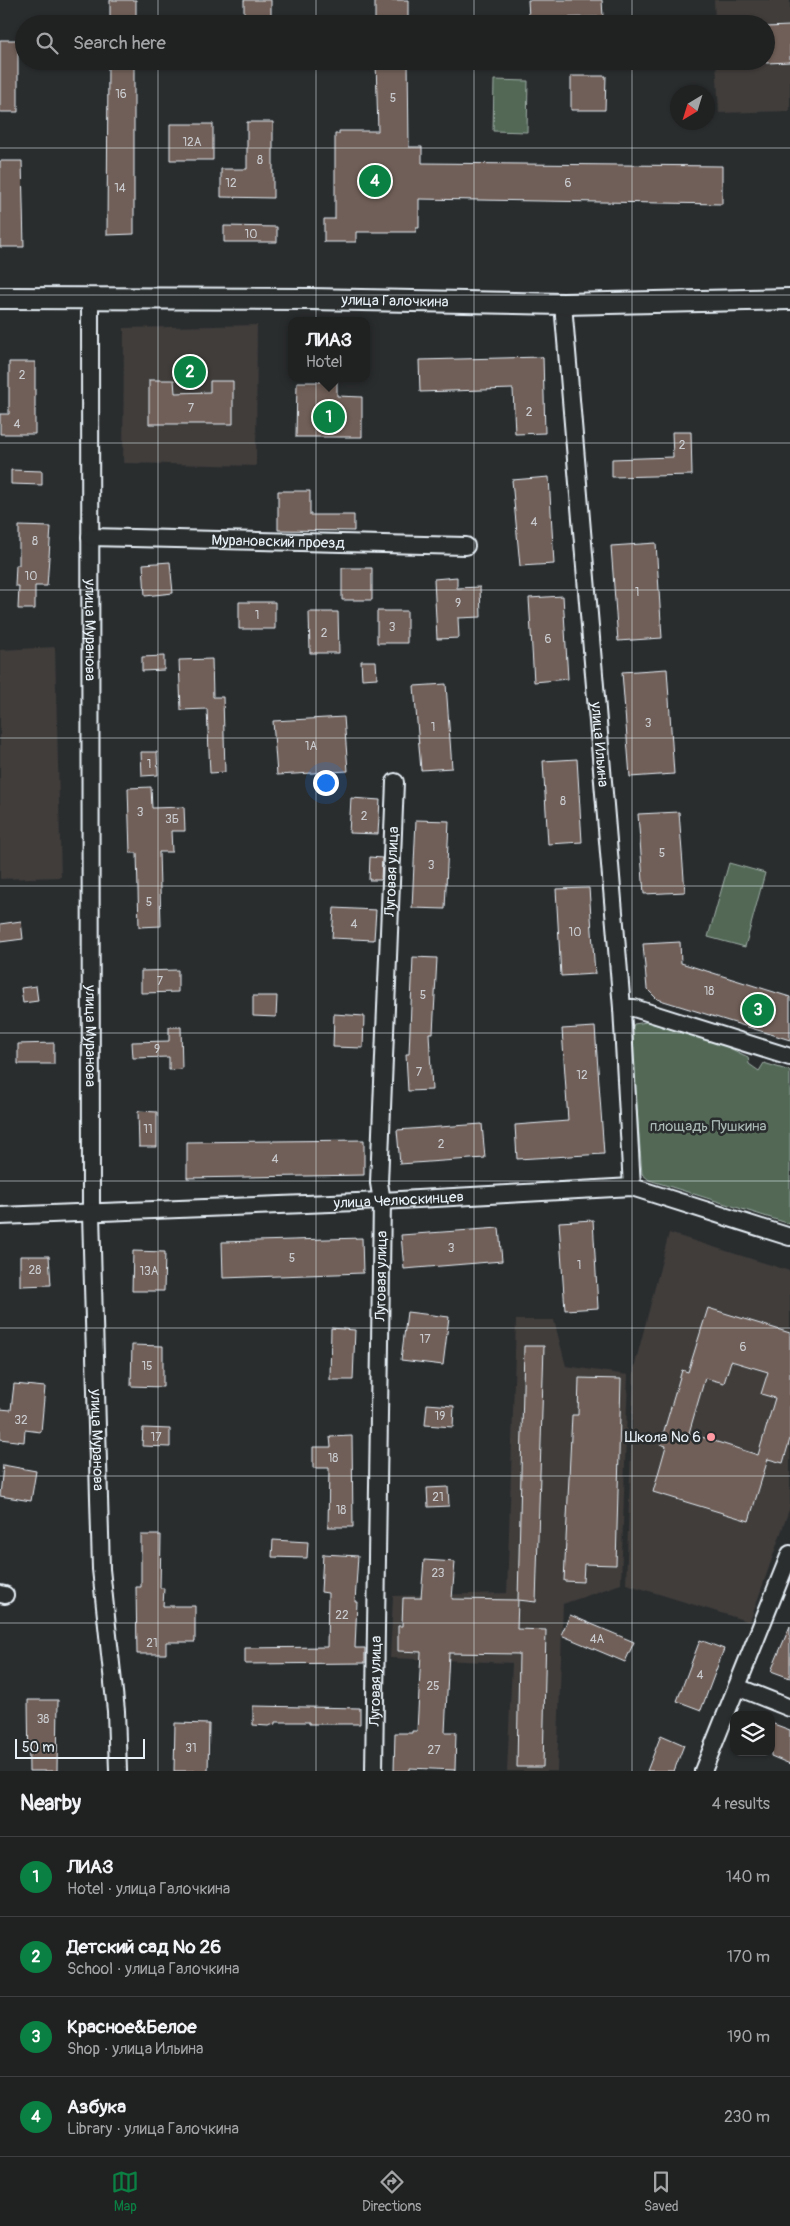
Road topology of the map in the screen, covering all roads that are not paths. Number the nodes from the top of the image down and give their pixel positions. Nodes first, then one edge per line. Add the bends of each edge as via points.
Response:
1 (0, 298) edge
2 (90, 298) junction
3 (790, 299) edge
4 (563, 304) junction
5 (90, 537) junction
6 (466, 546) dead end
7 (395, 782) dead end
8 (622, 1008) junction
9 (790, 1057) edge
10 (632, 1187) junction
11 (382, 1201) junction
12 (91, 1214) junction
13 (0, 1216) edge
14 (790, 1237) edge
15 (790, 1554) edge
16 (737, 1687) junction
17 (790, 1708) edge
18 (118, 1771) edge
19 (374, 1771) edge
20 (703, 1771) edge

1 - 2 street, улица Галочкина
2 - 4 street, улица Галочкина
2 - 5 street, улица Муранова
3 - 4 street, улица Галочкина
4 - 8 street, улица Ильина
5 - 6 street, Мурановский проезд
5 - 12 street, улица Муранова
7 - 11 street, Луговая улица via 379,1183
8 - 9 street via 634,1008
8 - 10 street, улица Ильина
10 - 11 street, улица Челюскинцев
10 - 14 street, улица Челюскинцев
11 - 12 street, улица Челюскинцев
11 - 19 street, Луговая улица
12 - 13 street, улица Челюскинцев
12 - 18 street, улица Муранова via 100,1569 116,1711
15 - 16 street
16 - 17 street
16 - 20 street

